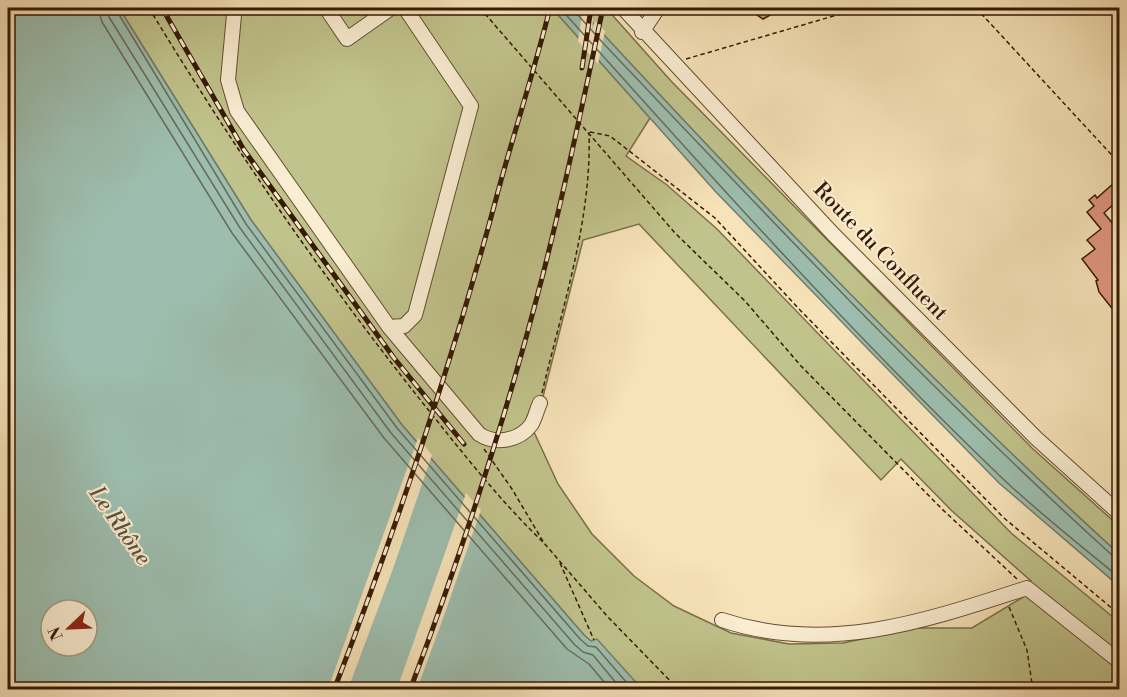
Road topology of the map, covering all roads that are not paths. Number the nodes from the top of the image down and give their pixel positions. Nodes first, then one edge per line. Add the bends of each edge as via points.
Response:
1 (232, 8) edge
2 (326, 8) edge
3 (391, 8) edge
4 (405, 8) edge
5 (623, 8) edge
6 (658, 8) edge
7 (642, 32) junction
8 (389, 327) junction
9 (540, 402) road end
10 (1119, 514) edge
11 (722, 620) dead end
12 (1119, 662) edge

1 - 8 street via 228,80 237,111
2 - 3 street via 348,39
4 - 8 street via 471,106 415,315 404,326
5 - 7 street, Route du Confluent
6 - 7 street
7 - 10 street, Route du Confluent via 954,357
8 - 9 street via 486,439 505,441 519,435 532,424
11 - 12 street via 788,636 819,637 950,614 1027,588

